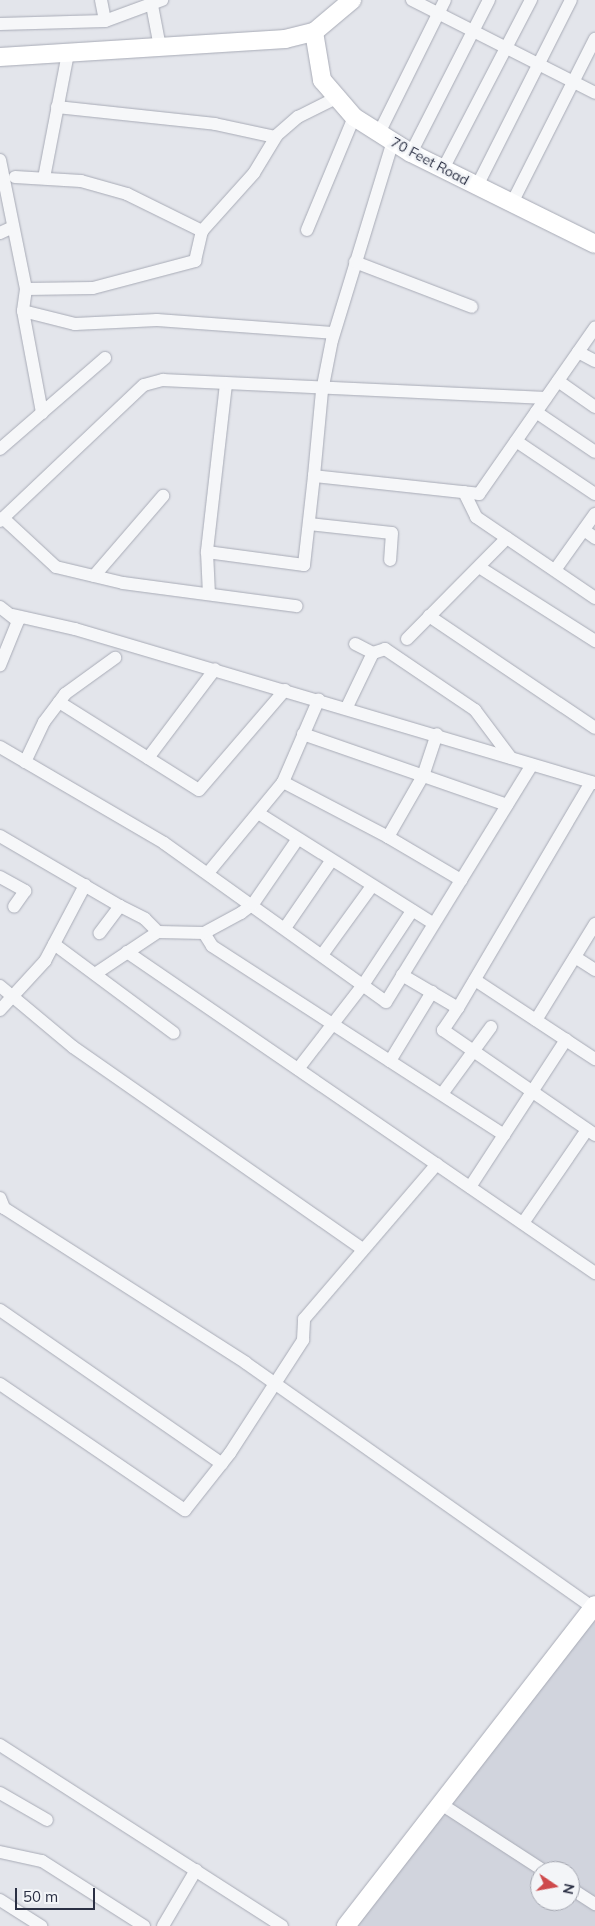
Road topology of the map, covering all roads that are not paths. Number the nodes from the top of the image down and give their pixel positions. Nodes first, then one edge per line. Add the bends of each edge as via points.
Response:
1 (101, 0) edge
2 (155, 0) edge
3 (352, 0) edge
4 (412, 0) edge
5 (445, 0) edge
6 (489, 0) edge
7 (531, 0) edge
8 (571, 0) edge
9 (438, 13) junction
10 (105, 21) junction
11 (0, 24) edge
12 (474, 31) junction
13 (314, 32) junction
14 (595, 39) edge
15 (160, 47) junction
16 (506, 47) junction
17 (68, 53) junction
18 (0, 57) edge
19 (538, 64) junction
20 (574, 82) junction
21 (595, 93) edge
22 (334, 99) junction
23 (57, 107) junction
24 (354, 117) junction
25 (275, 137) junction
26 (386, 137) junction
27 (411, 153) junction
28 (0, 160) edge
29 (443, 169) junction
30 (15, 177) dead end
31 (44, 178) junction
32 (477, 186) junction
33 (512, 203) junction
34 (13, 227) junction
35 (307, 230) dead end
36 (202, 231) junction
37 (0, 233) edge
38 (595, 244) edge
39 (355, 262) junction
40 (26, 290) junction
41 (472, 307) dead end
42 (23, 312) junction
43 (595, 328) edge
44 (333, 333) junction
45 (578, 352) junction
46 (106, 358) dead end
47 (595, 361) edge
48 (558, 381) junction
49 (226, 384) junction
50 (322, 391) junction
51 (546, 398) junction
52 (595, 407) edge
53 (536, 412) junction
54 (42, 413) junction
55 (516, 441) junction
56 (0, 449) edge
57 (595, 452) edge
58 (314, 476) junction
59 (464, 492) junction
60 (595, 494) edge
61 (163, 496) dead end
62 (595, 514) edge
63 (1, 520) edge
64 (309, 524) junction
65 (584, 530) junction
66 (507, 538) junction
67 (595, 538) edge
68 (207, 552) junction
69 (390, 560) dead end
70 (479, 567) junction
71 (555, 570) junction
72 (94, 576) junction
73 (209, 594) junction
74 (595, 598) edge
75 (296, 606) dead end
76 (0, 607) edge
77 (13, 615) junction
78 (430, 616) junction
79 (407, 639) dead end
80 (595, 641) edge
81 (355, 644) dead end
82 (373, 653) junction
83 (115, 658) dead end
84 (0, 665) edge
85 (215, 669) junction
86 (286, 690) junction
87 (319, 699) junction
88 (60, 702) junction
89 (347, 707) junction
90 (594, 725) edge
91 (303, 734) junction
92 (437, 734) junction
93 (0, 747) edge
94 (148, 758) junction
95 (511, 758) junction
96 (25, 762) junction
97 (532, 765) junction
98 (423, 776) junction
99 (282, 782) junction
100 (593, 782) edge
101 (507, 805) junction
102 (258, 814) junction
103 (0, 836) edge
104 (388, 837) junction
105 (297, 840) junction
106 (330, 860) junction
107 (208, 873) junction
108 (0, 877) edge
109 (461, 880) junction
110 (84, 885) junction
111 (372, 886) junction
112 (253, 904) junction
113 (120, 906) junction
114 (14, 907) dead end
115 (412, 911) junction
116 (431, 922) junction
117 (595, 924) edge
118 (285, 928) junction
119 (158, 932) junction
120 (100, 933) dead end
121 (204, 933) junction
122 (54, 944) junction
123 (127, 952) junction
124 (322, 956) junction
125 (575, 957) junction
126 (595, 970) edge
127 (94, 974) junction
128 (402, 974) junction
129 (474, 980) junction
130 (0, 986) edge
131 (363, 986) junction
132 (432, 992) junction
133 (11, 999) junction
134 (458, 1008) junction
135 (0, 1010) edge
136 (536, 1020) junction
137 (333, 1023) junction
138 (491, 1026) dead end
139 (174, 1033) dead end
140 (566, 1040) junction
141 (474, 1051) junction
142 (595, 1059) edge
143 (390, 1061) junction
144 (298, 1069) junction
145 (532, 1092) junction
146 (442, 1094) junction
147 (591, 1132) edge
148 (504, 1135) junction
149 (437, 1164) junction
150 (470, 1187) junction
151 (0, 1198) edge
152 (523, 1223) junction
153 (363, 1249) junction
154 (595, 1273) edge
155 (0, 1310) edge
156 (0, 1384) edge
157 (275, 1384) junction
158 (222, 1464) junction
159 (594, 1607) edge
160 (0, 1744) edge
161 (0, 1794) edge
162 (441, 1804) junction
163 (47, 1820) dead end
164 (0, 1852) edge
165 (530, 1862) edge
166 (196, 1870) junction
167 (580, 1894) edge
168 (0, 1900) edge
169 (595, 1904) edge
170 (349, 1925) edge
171 (41, 1926) edge
172 (144, 1926) edge
173 (163, 1926) edge
174 (282, 1926) edge

1 - 10 street
2 - 10 street
2 - 15 street
3 - 13 main road
4 - 9 street
5 - 9 street
6 - 12 street
7 - 16 street
8 - 19 street
9 - 12 street
9 - 26 street
10 - 11 street
12 - 16 street
12 - 27 street
13 - 15 main road via 285,39
13 - 22 main road, 70 Feet Road via 322,80
14 - 20 street
15 - 17 main road
16 - 19 street
16 - 29 street
17 - 18 main road
17 - 23 street
19 - 20 street
19 - 32 street
20 - 21 street
20 - 33 street
22 - 24 main road, 70 Feet Road
22 - 25 street via 298,117
23 - 25 street via 215,124
23 - 31 street
24 - 26 main road, 70 Feet Road
24 - 35 street
25 - 36 street via 254,172
26 - 27 main road, 70 Feet Road
26 - 39 street
27 - 29 main road, 70 Feet Road
28 - 34 street
29 - 32 main road, 70 Feet Road
30 - 31 street
31 - 36 street via 81,181 127,194
32 - 33 main road, 70 Feet Road
33 - 38 main road, 70 Feet Road
34 - 37 street
34 - 40 street
36 - 40 street via 195,262 93,288
39 - 41 street
39 - 44 street
40 - 42 street
42 - 44 street via 75,324 158,320
42 - 54 street
43 - 45 street
44 - 50 street
45 - 47 street
45 - 48 street
46 - 54 street
48 - 51 street
48 - 52 street
49 - 50 street
49 - 63 street via 163,380 144,385
49 - 68 street
50 - 51 street
50 - 58 street
51 - 53 street
53 - 55 street
53 - 57 street
54 - 56 street
55 - 59 street via 479,494
55 - 60 street
58 - 59 street
58 - 64 street
59 - 66 street via 476,517
61 - 72 street
62 - 65 street
63 - 72 street via 56,567
64 - 68 street via 304,565
64 - 69 street via 392,533
65 - 67 street
65 - 71 street
66 - 70 street
66 - 71 street
68 - 73 street
70 - 78 street
70 - 80 street
71 - 74 street
72 - 73 street
73 - 75 street
76 - 77 street
77 - 84 street via 18,621 11,645
77 - 85 street
78 - 79 street
78 - 90 street
81 - 82 street
82 - 89 street
82 - 95 street via 386,649 475,710
83 - 88 street via 90,672
85 - 86 street
85 - 94 street
86 - 87 street
86 - 94 street via 199,790
87 - 89 street
87 - 91 street
88 - 94 street
88 - 96 street
89 - 92 street
91 - 98 street
91 - 99 street
92 - 95 street
92 - 98 street
93 - 96 street
95 - 97 street
96 - 107 street
97 - 100 street
97 - 101 street
98 - 101 street
98 - 104 street
99 - 102 street
99 - 104 street
100 - 129 street
101 - 109 street
102 - 105 street
102 - 107 street
103 - 110 street
104 - 109 street
105 - 106 street
105 - 112 street
106 - 111 street
106 - 118 street
107 - 112 street
108 - 114 street via 25,891
109 - 116 street
110 - 113 street
110 - 122 street
111 - 115 street
111 - 124 street
112 - 118 street
112 - 121 street
113 - 119 street via 146,919
113 - 120 street
115 - 116 street
115 - 131 street
116 - 128 street
117 - 125 street
118 - 124 street
119 - 121 street
119 - 123 street
121 - 137 street via 212,946
122 - 127 street
122 - 133 street via 45,961
123 - 127 street
123 - 144 street
124 - 131 street
125 - 126 street
125 - 136 street
127 - 139 street
128 - 131 street via 386,1002
128 - 132 street
129 - 134 street
129 - 136 street
130 - 133 street
131 - 137 street
132 - 134 street
132 - 143 street
133 - 135 street
133 - 153 street
134 - 141 street via 443,1030
136 - 140 street
137 - 143 street
137 - 144 street
138 - 141 street
140 - 142 street
140 - 145 street
141 - 145 street
141 - 146 street
143 - 146 street
144 - 149 street
145 - 147 street
145 - 148 street
146 - 148 street
147 - 152 street
148 - 150 street
149 - 150 street
149 - 153 street
150 - 152 street
151 - 157 street via 4,1208
152 - 154 street
153 - 157 street via 304,1320 303,1340
155 - 158 street
156 - 158 street via 185,1510
157 - 158 street
157 - 159 street
159 - 162 main road
160 - 166 street
161 - 163 street
162 - 165 street
162 - 170 main road
164 - 172 street via 42,1861
166 - 173 street
166 - 174 street
167 - 169 street
168 - 171 street

